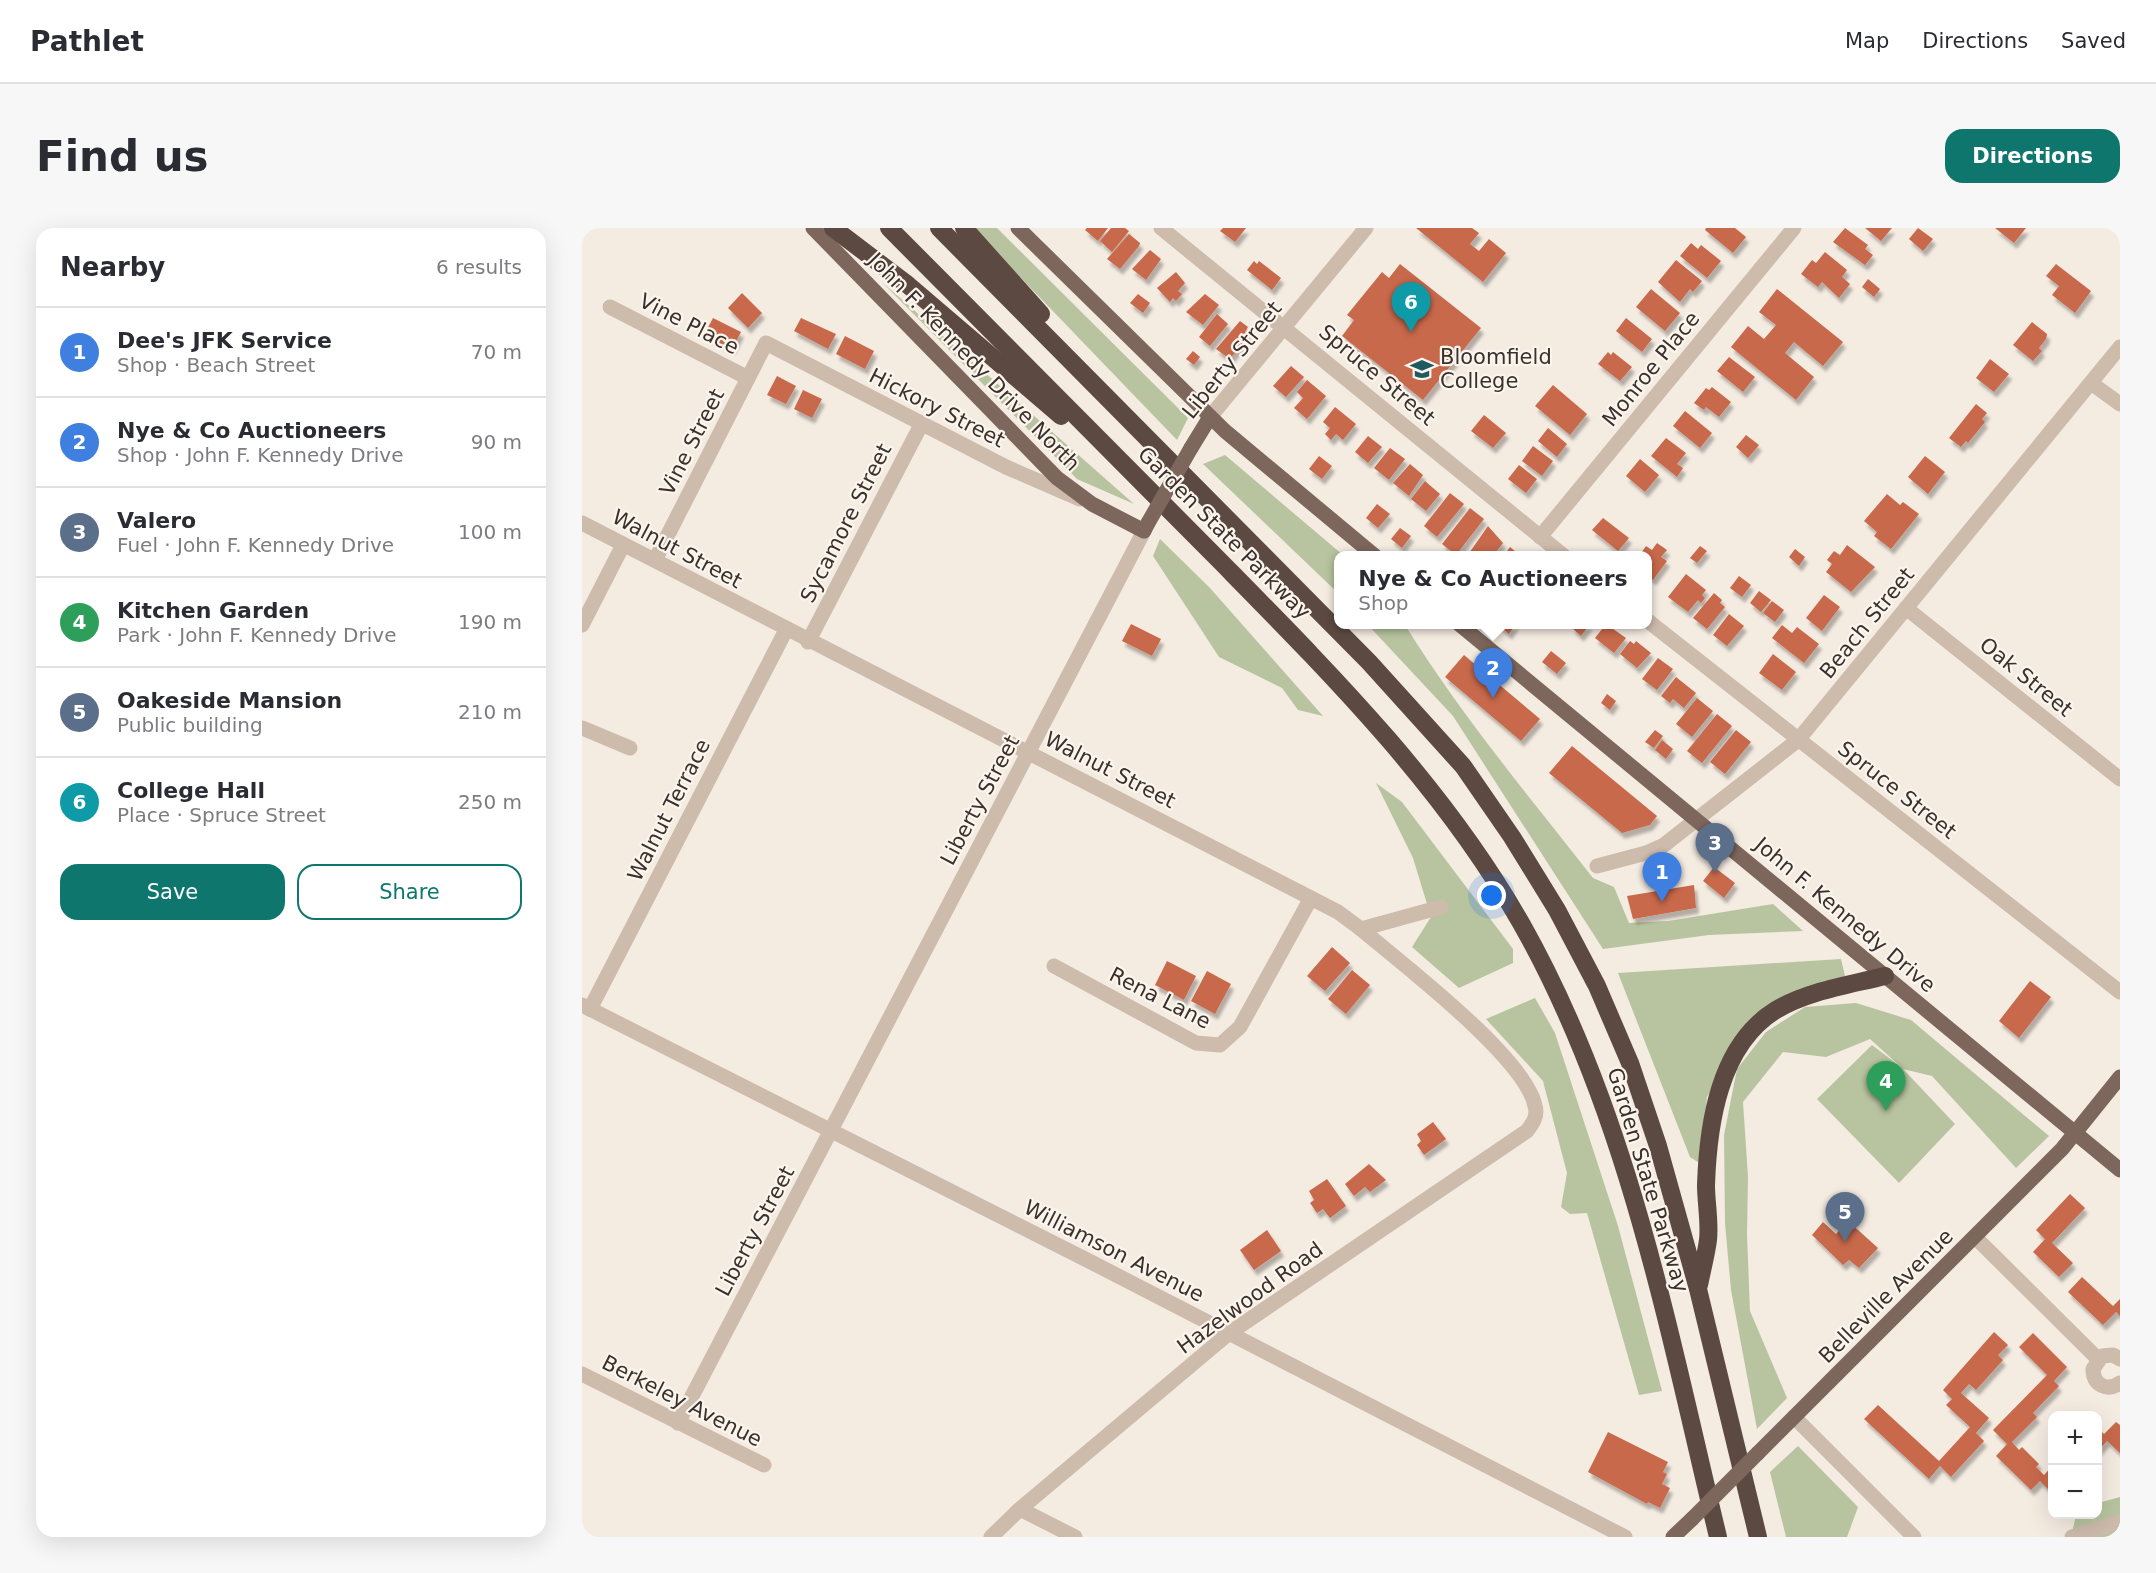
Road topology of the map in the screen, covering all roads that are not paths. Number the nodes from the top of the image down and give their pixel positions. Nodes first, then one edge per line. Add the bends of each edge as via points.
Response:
1 (813, 228) edge
2 (833, 228) edge
3 (889, 228) edge
4 (939, 228) edge
5 (964, 228) edge
6 (1018, 228) edge
7 (1161, 228) edge
8 (1366, 228) edge
9 (1794, 228) edge
10 (610, 307) dead end
11 (1285, 327) junction
12 (766, 343) joint
13 (2120, 347) edge
14 (748, 378) junction
15 (2091, 383) junction
16 (2120, 404) edge
17 (1210, 417) junction
18 (921, 423) junction
19 (1193, 483) junction
20 (1092, 504) junction
21 (1164, 504) junction
22 (582, 523) edge
23 (1146, 527) junction
24 (1540, 537) junction
25 (623, 544) junction
26 (1370, 551) edge
27 (1559, 551) edge
28 (655, 560) junction
29 (1906, 608) junction
30 (582, 625) edge
31 (1652, 625) edge
32 (1334, 627) edge
33 (1336, 629) edge
34 (1465, 629) edge
35 (786, 630) junction
36 (808, 642) junction
37 (582, 728) edge
38 (1798, 740) junction
39 (630, 748) dead end
40 (1029, 752) junction
41 (2120, 780) edge
42 (1697, 820) junction
43 (1597, 866) dead end
44 (1311, 898) junction
45 (1441, 907) dead end
46 (1361, 929) junction
47 (1054, 966) dead end
48 (1885, 976) junction
49 (2120, 992) edge
50 (586, 1007) edge
51 (2120, 1077) edge
52 (1535, 1105) joint
53 (831, 1131) junction
54 (2077, 1132) junction
55 (2120, 1170) edge
56 (1975, 1237) junction
57 (1698, 1289) junction
58 (1228, 1334) junction
59 (2098, 1359) junction
60 (2120, 1359) edge
61 (582, 1374) edge
62 (2120, 1383) edge
63 (1794, 1417) junction
64 (678, 1423) junction
65 (764, 1466) dead end
66 (1020, 1509) junction
67 (2120, 1522) edge
68 (991, 1537) edge
69 (1075, 1537) edge
70 (1625, 1537) edge
71 (1673, 1537) edge
72 (1718, 1537) edge
73 (1758, 1537) edge
74 (1914, 1537) edge
75 (2072, 1537) edge

1 - 20 main road, John F. Kennedy Drive North via 1046,469
2 - 21 highway via 908,285
3 - 21 highway, Garden State Parkway
4 - 19 highway, Garden State Parkway
5 - 19 highway
6 - 17 main road
7 - 11 street, Spruce Street
8 - 11 street, Liberty Street
9 - 24 street, Monroe Place
10 - 14 street, Vine Place
11 - 17 street, Liberty Street
11 - 24 street, Spruce Street
12 - 14 street, Vine Street
12 - 18 street, Hickory Street
13 - 15 street, Beach Street
14 - 28 street, Vine Street
15 - 16 street
15 - 29 street, Beach Street
17 - 23 main road, Liberty Street, bridge
17 - 26 main road
18 - 20 street, Hickory Street via 1021,474
18 - 36 street, Sycamore Street
19 - 32 highway, Garden State Parkway
20 - 23 main road, John F. Kennedy Drive North
21 - 72 highway, Garden State Parkway via 1371,717 1476,852 1521,923 1594,1076 1621,1154
22 - 25 street, Walnut Street
23 - 40 street, Liberty Street
24 - 27 street, Spruce Street
25 - 28 street, Walnut Street
25 - 30 street
28 - 35 street, Walnut Street
29 - 38 street, Beach Street
29 - 41 street, Oak Street
31 - 38 street, Spruce Street
33 - 57 highway, Garden State Parkway via 1463,766 1557,910 1597,986 1630,1063
34 - 42 main road, John F. Kennedy Drive
35 - 36 street, Walnut Street
35 - 50 street, Walnut Terrace
36 - 40 street, Walnut Street
37 - 39 street
38 - 42 street, Beach Street
38 - 49 street, Spruce Street
40 - 44 street, Walnut Street
40 - 53 street, Liberty Street
42 - 43 street, Beach Street via 1664,845
42 - 48 main road, John F. Kennedy Drive
44 - 46 street, Walnut Street
44 - 47 street, Rena Lane via 1240,1027 1221,1045 1196,1043
45 - 46 street
46 - 52 street, Walnut Street via 1496,1046
48 - 54 main road, John F. Kennedy Drive
48 - 57 highway via 1805,997 1776,1010 1753,1028 1736,1052 1723,1080 1713,1122 1706,1183 1708,1238
50 - 53 street, Williamson Avenue
51 - 54 main road, Belleville Avenue
52 - 58 street, Hazelwood Road via 1535,1119 1527,1131
53 - 58 street, Williamson Avenue
53 - 64 street, Liberty Street
54 - 55 main road, John F. Kennedy Drive
54 - 56 main road, Belleville Avenue
56 - 59 street
56 - 63 main road, Belleville Avenue
57 - 73 highway, Garden State Parkway
58 - 66 street, Hazelwood Road
58 - 70 street, Williamson Avenue
59 - 60 street via 2108,1354
59 - 62 street via 2092,1369 2098,1383 2108,1388
61 - 64 street, Berkeley Avenue
63 - 71 main road, Belleville Avenue, bridge
63 - 74 street
64 - 65 street, Berkeley Avenue
66 - 68 street, Hazelwood Road
66 - 69 street
67 - 75 street

